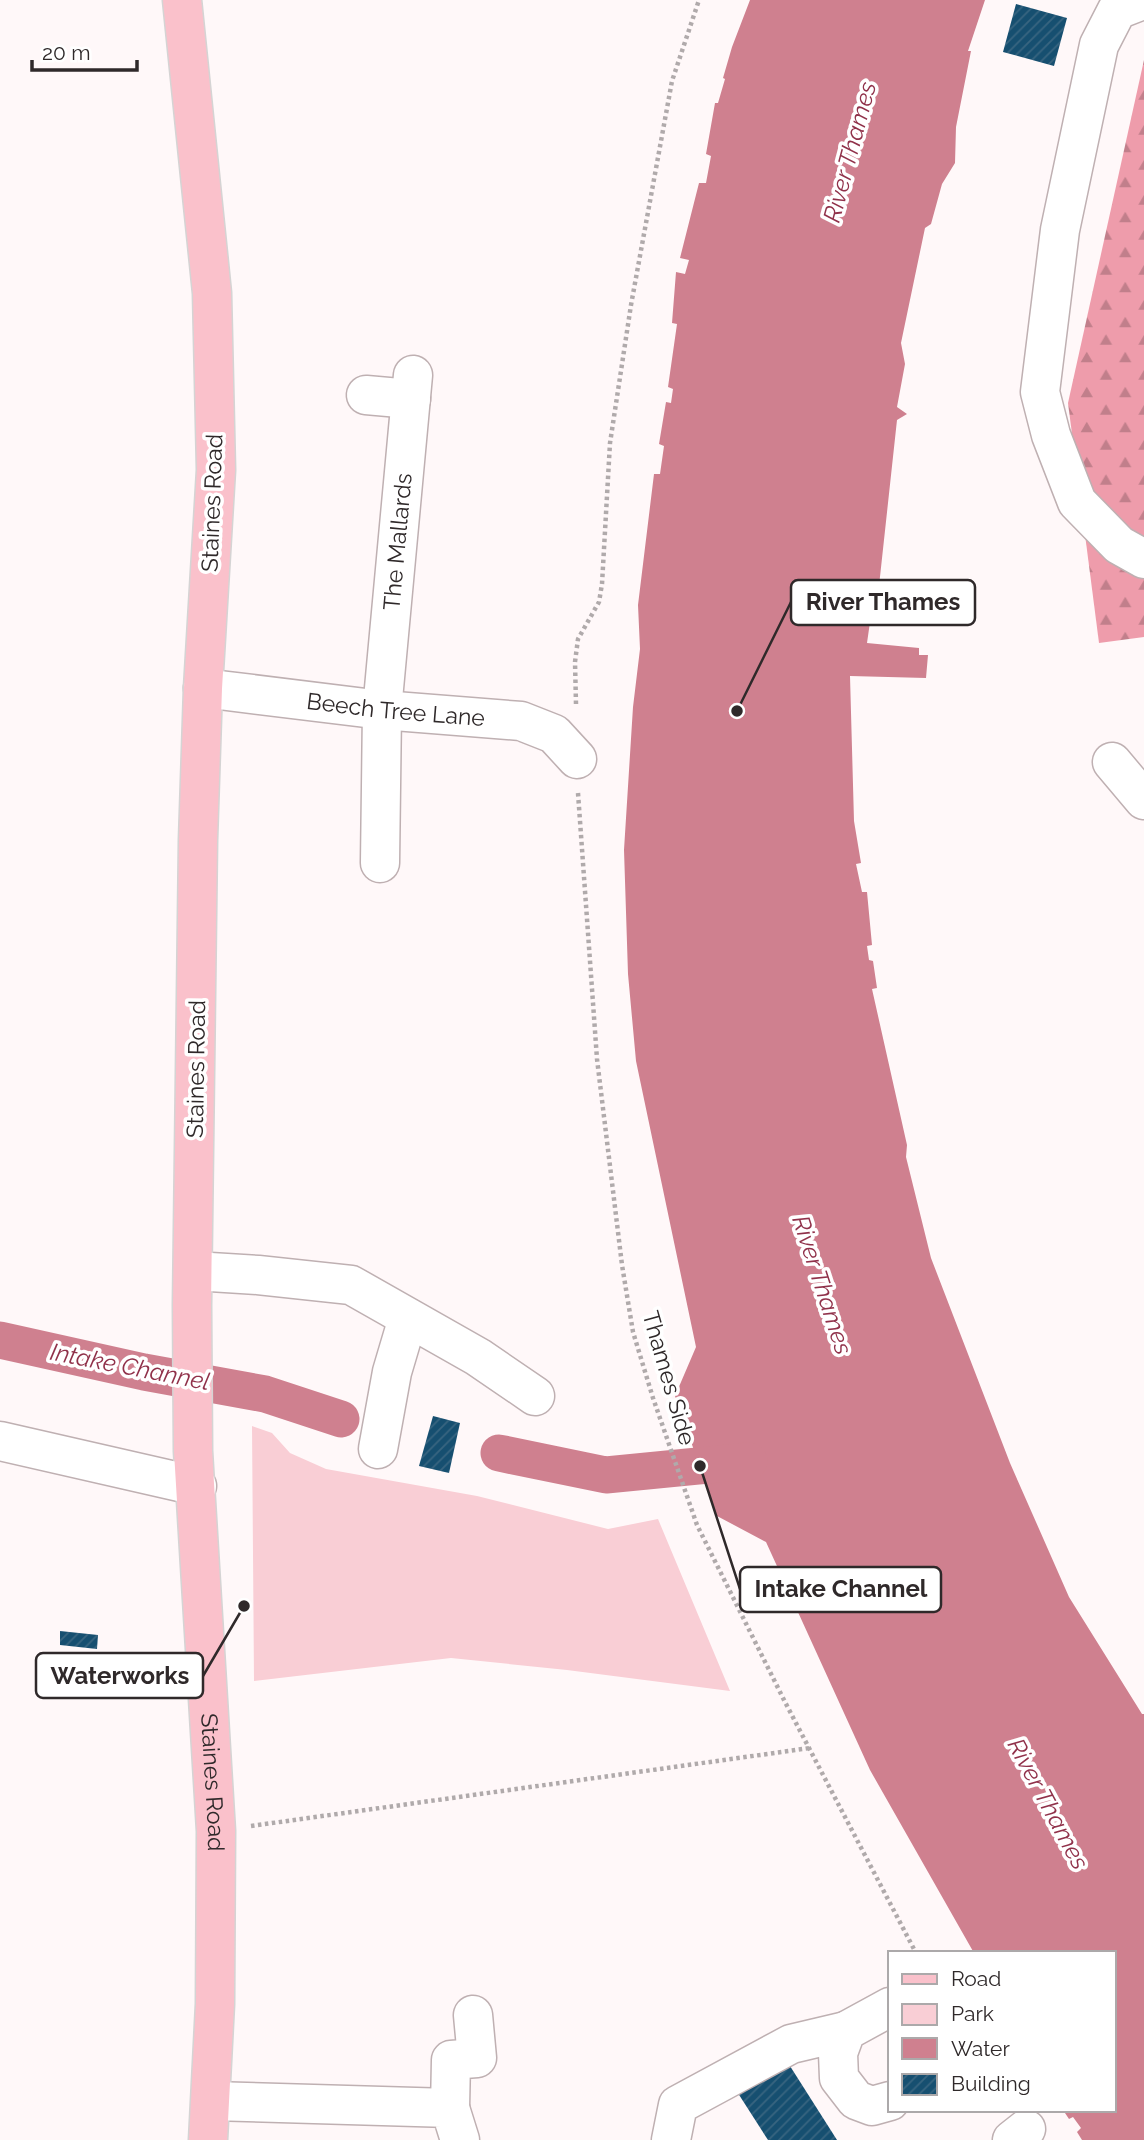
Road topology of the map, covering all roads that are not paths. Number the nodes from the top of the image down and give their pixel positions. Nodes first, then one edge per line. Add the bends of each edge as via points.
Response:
1 (182, 0) edge
2 (1143, 0) edge
3 (366, 395) dead end
4 (1144, 559) edge
5 (202, 688) junction
6 (382, 710) junction
7 (577, 759) road end
8 (1112, 762) dead end
9 (1144, 800) edge
10 (380, 863) dead end
11 (193, 1288) junction
12 (408, 1318) junction
13 (535, 1396) dead end
14 (0, 1441) edge
15 (378, 1448) dead end
16 (195, 1468) junction
17 (888, 2008) edge
18 (473, 2015) dead end
19 (846, 2031) junction
20 (211, 2101) junction
21 (888, 2102) edge
22 (455, 2124) edge
23 (208, 2140) edge
24 (671, 2140) edge

1 - 5 main road, Staines Road via 212,293 216,470
2 - 4 street via 1117,10 1099,45 1060,230 1040,392 1077,502 1119,545
3 - 6 street, The Mallards via 412,387
5 - 6 street, Beech Tree Lane
5 - 11 main road, Staines Road
6 - 7 street, Beech Tree Lane via 521,721 554,734
6 - 10 street, The Mallards
8 - 9 street
11 - 12 street via 258,1275 351,1285
11 - 16 main road, Staines Road
12 - 13 street
12 - 15 street via 391,1372
14 - 16 street
16 - 20 main road, Staines Road via 216,1831
17 - 19 street
18 - 22 street via 477,2058 451,2060
19 - 21 street via 838,2053 839,2078 856,2100 872,2106
19 - 24 street via 791,2044 678,2105
20 - 22 street via 349,2103
20 - 23 main road, Staines Road

